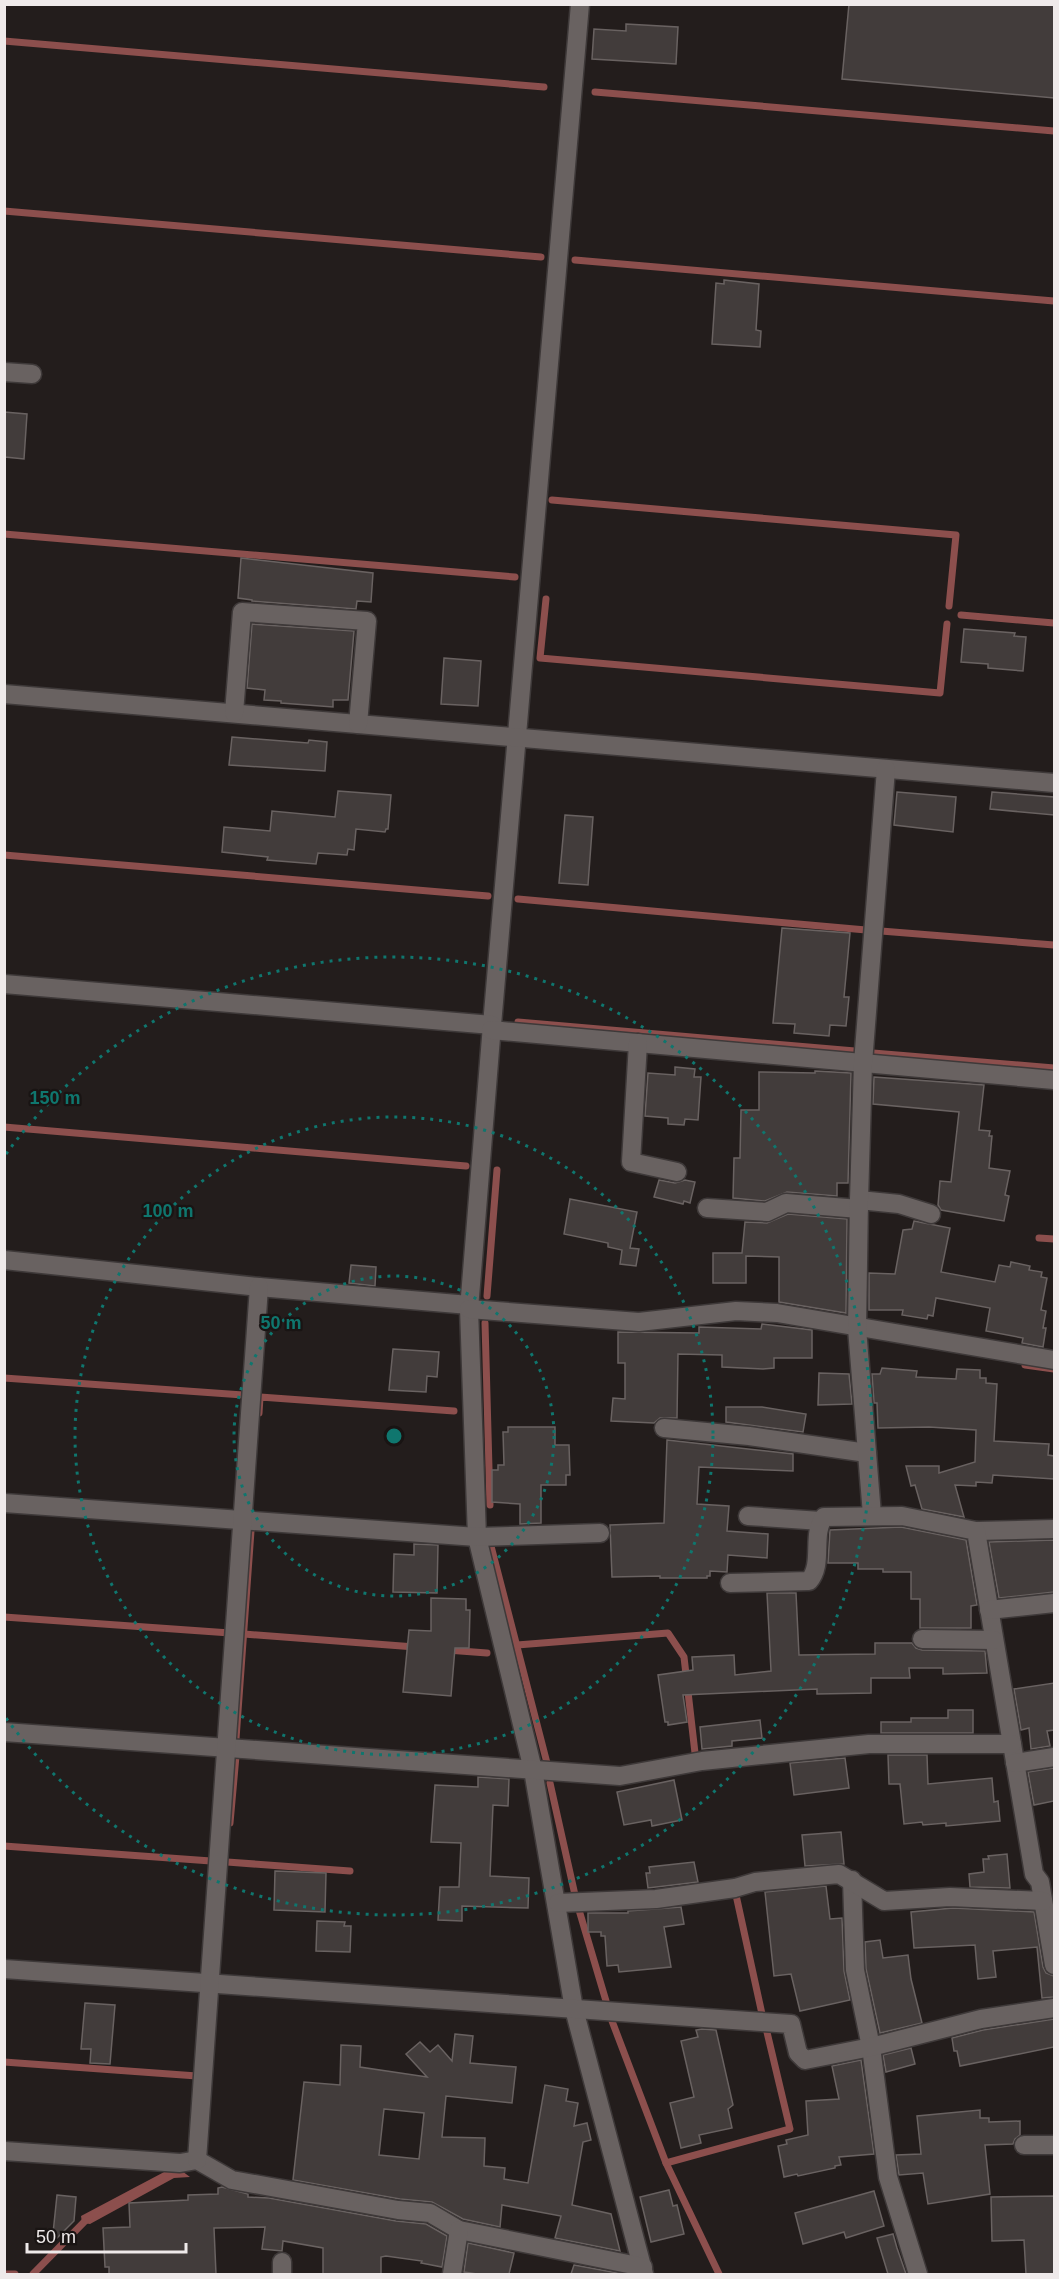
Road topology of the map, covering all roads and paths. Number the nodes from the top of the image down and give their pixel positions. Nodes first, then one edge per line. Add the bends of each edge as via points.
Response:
1 (580, 4) edge
2 (4, 372) edge
3 (32, 374) dead end
4 (4, 694) edge
5 (234, 713) junction
6 (358, 724) junction
7 (517, 737) junction
8 (886, 769) junction
9 (1054, 783) edge
10 (4, 984) edge
11 (491, 1027) junction
12 (638, 1043) junction
13 (863, 1063) junction
14 (1054, 1080) edge
15 (677, 1172) dead end
16 (859, 1205) junction
17 (707, 1208) dead end
18 (931, 1214) dead end
19 (4, 1260) edge
20 (259, 1287) junction
21 (469, 1307) junction
22 (858, 1328) junction
23 (1054, 1360) edge
24 (664, 1428) dead end
25 (867, 1453) junction
26 (4, 1503) edge
27 (872, 1515) junction
28 (748, 1516) dead end
29 (243, 1519) junction
30 (820, 1521) junction
31 (1054, 1529) edge
32 (976, 1531) junction
33 (600, 1533) dead end
34 (477, 1537) junction
35 (729, 1583) dead end
36 (1054, 1603) edge
37 (989, 1610) junction
38 (922, 1639) dead end
39 (994, 1640) junction
40 (4, 1732) edge
41 (1012, 1744) junction
42 (227, 1748) junction
43 (1054, 1757) edge
44 (1016, 1763) junction
45 (533, 1770) junction
46 (852, 1880) junction
47 (1047, 1881) edge
48 (1043, 1901) junction
49 (558, 1903) junction
50 (1054, 1965) edge
51 (4, 1969) edge
52 (209, 1985) junction
53 (1054, 2008) edge
54 (574, 2009) junction
55 (871, 2047) junction
56 (1024, 2145) dead end
57 (1054, 2145) edge
58 (4, 2151) edge
59 (197, 2160) junction
60 (459, 2230) junction
61 (643, 2271) edge
62 (452, 2274) edge
63 (918, 2274) edge

1 - 7 street
2 - 3 street
4 - 5 street
5 - 6 street
5 - 6 street via 242,612 367,621
6 - 7 street
7 - 8 street
7 - 11 street
8 - 9 street
8 - 13 street
10 - 11 street
11 - 12 street
11 - 21 street
12 - 13 street
12 - 15 street via 632,1162
13 - 14 street
13 - 16 street
16 - 17 street via 786,1203 767,1212
16 - 18 street via 899,1204
16 - 22 street
19 - 20 street
20 - 21 street
20 - 29 street
21 - 22 street via 639,1322 736,1311 777,1313
21 - 34 street
22 - 23 street
22 - 25 street
24 - 25 street
25 - 27 street
26 - 29 street
27 - 30 street via 824,1517
27 - 32 street via 902,1516
28 - 30 street
29 - 34 street
29 - 42 street
30 - 35 street via 815,1574 810,1581
31 - 32 street
32 - 37 street
33 - 34 street
34 - 45 street
36 - 37 street
37 - 39 street
38 - 39 street
39 - 41 street
40 - 42 street
41 - 44 street
41 - 45 street via 869,1744 702,1761 620,1776
42 - 45 street
42 - 52 street
43 - 44 street
44 - 47 street via 1034,1874
45 - 49 street
46 - 48 street via 884,1901 950,1897
46 - 49 street via 839,1874 755,1882 657,1899
46 - 55 street via 855,1970
47 - 48 street
48 - 50 street
49 - 54 street
51 - 52 street
52 - 54 street
52 - 59 street
53 - 55 street via 981,2019
54 - 55 street via 791,2024 798,2053 806,2060
54 - 61 street
55 - 63 street via 888,2177
56 - 57 street
58 - 59 street via 180,2163
59 - 60 street via 232,2180 430,2213
60 - 61 street
60 - 62 street

